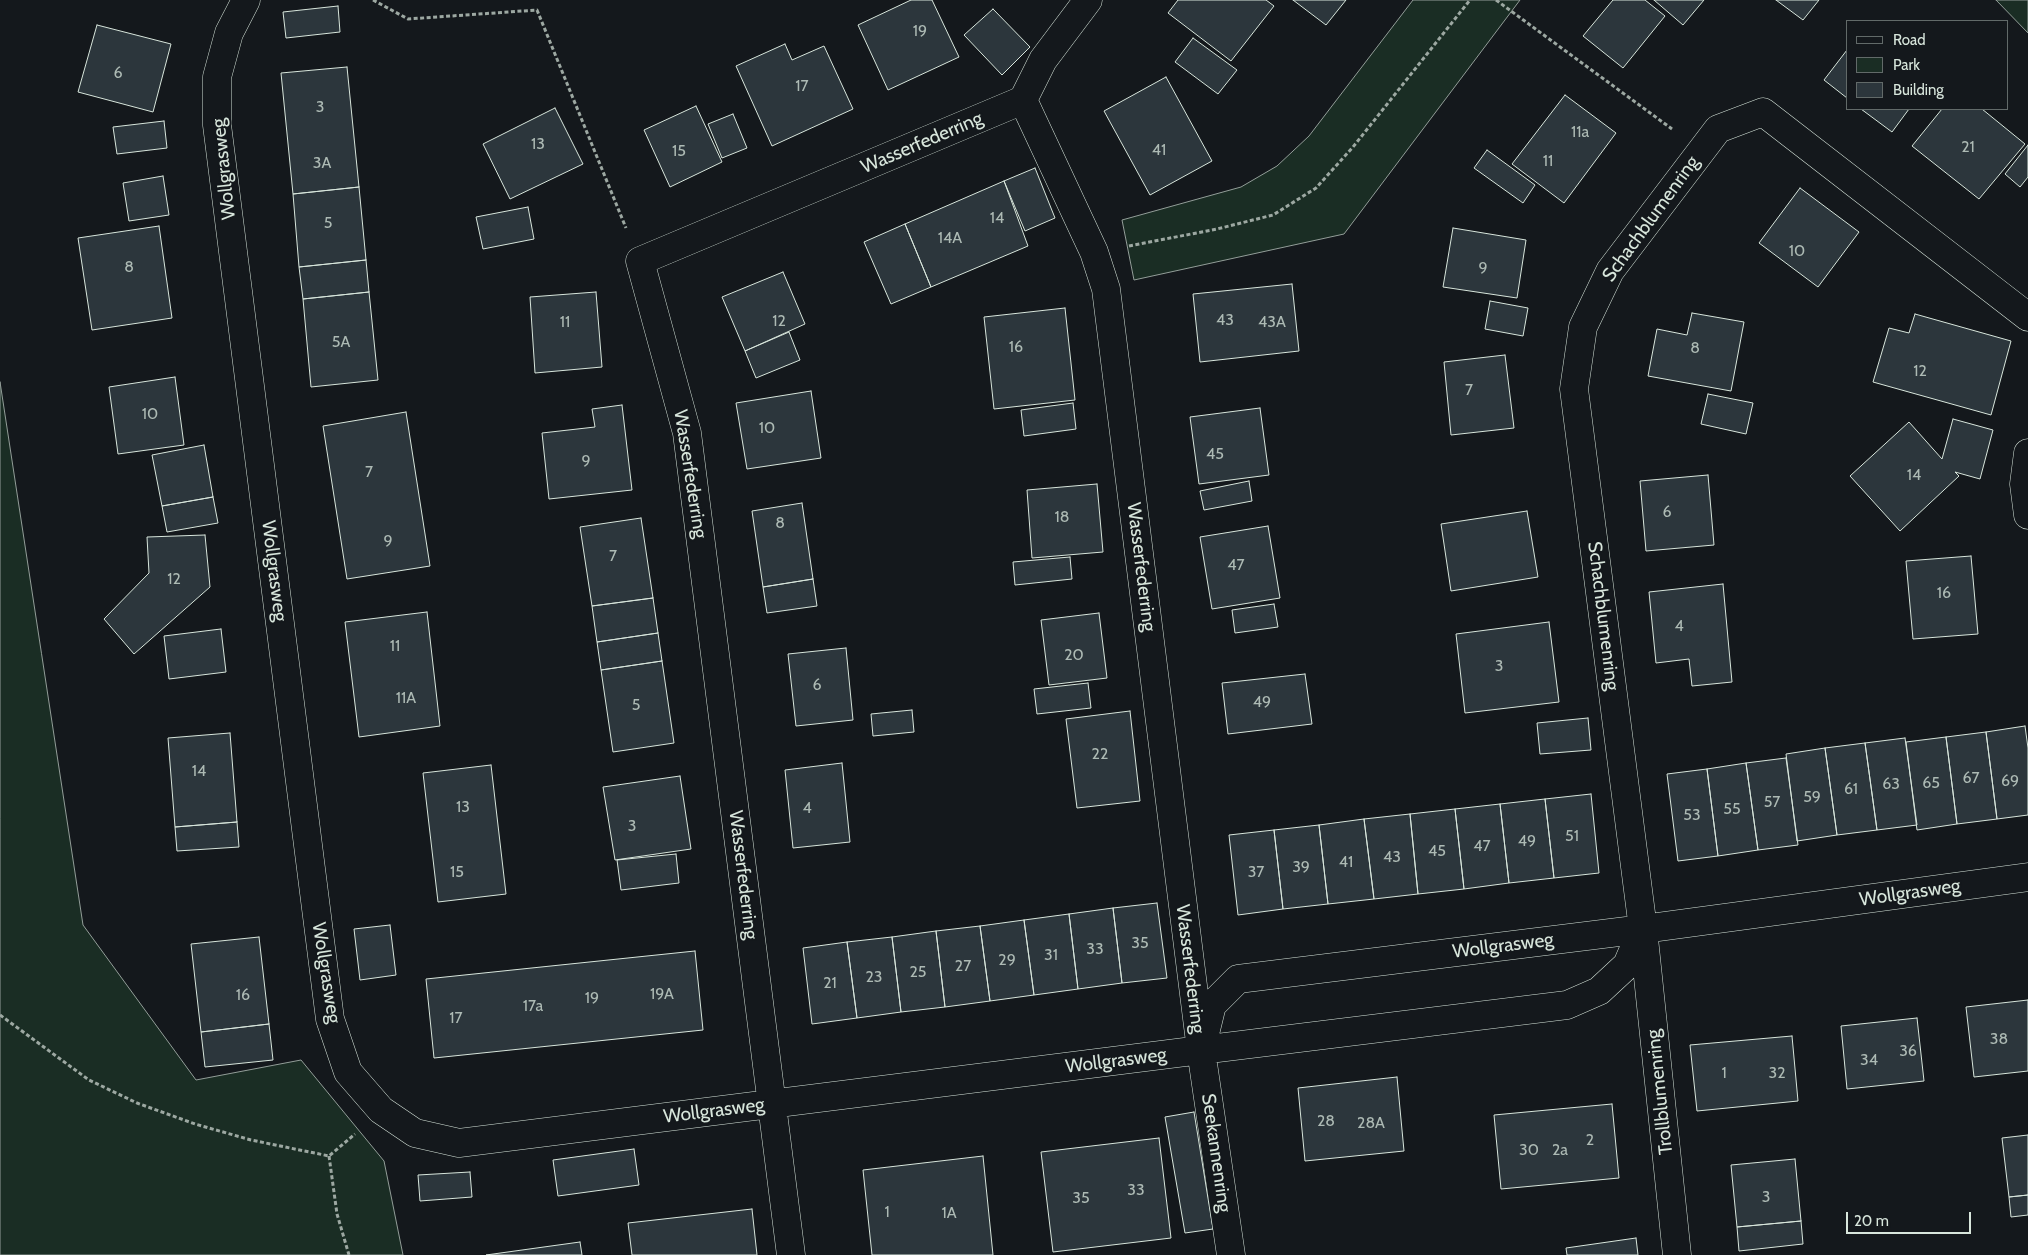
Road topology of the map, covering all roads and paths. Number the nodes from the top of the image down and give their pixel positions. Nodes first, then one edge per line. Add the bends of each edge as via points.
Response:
1 (246, 0) edge
2 (373, 0) edge
3 (1088, 0) edge
4 (1470, 0) edge
5 (1496, 0) edge
6 (1023, 100) junction
7 (1701, 150) junction
8 (1094, 252) junction
9 (640, 261) junction
10 (2028, 317) edge
11 (2028, 453) edge
12 (2028, 515) edge
13 (2028, 877) edge
14 (1643, 929) junction
15 (0, 1015) edge
16 (1200, 1050) junction
17 (771, 1103) junction
18 (382, 1110) junction
19 (329, 1156) junction
20 (349, 1255) edge
21 (791, 1255) edge
22 (1231, 1255) edge
23 (1678, 1255) edge

1 - 18 street, Wollgrasweg via 229,34 217,77 217,125 330,1019 348,1072
2 - 9 path via 408,18 537,10
3 - 6 street via 1043,60
4 - 8 path via 1353,147 1316,188 1273,215
5 - 7 path
6 - 8 street, Wasserfederring
6 - 9 street, Wasserfederring
7 - 10 street, Schachblumenring via 1718,129 1763,112
7 - 14 street, Schachblumenring via 1610,272 1583,328 1574,389
8 - 16 street, Wasserfederring via 1106,289
9 - 17 street, Wasserfederring via 687,433
11 - 12 street via 2024,484
13 - 14 street, Wollgrasweg
14 - 16 street, Wollgrasweg via 1627,965 1599,991 1567,1005
14 - 16 street, Wollgrasweg via 1238,978 1212,1005
14 - 23 street, Trollblumenring
15 - 19 path via 89,1080 137,1103 250,1140
16 - 17 street, Wollgrasweg
16 - 22 street, Seekannenring
17 - 18 street, Wollgrasweg via 459,1143 415,1132
17 - 21 street
18 - 19 path
19 - 20 path via 337,1214

